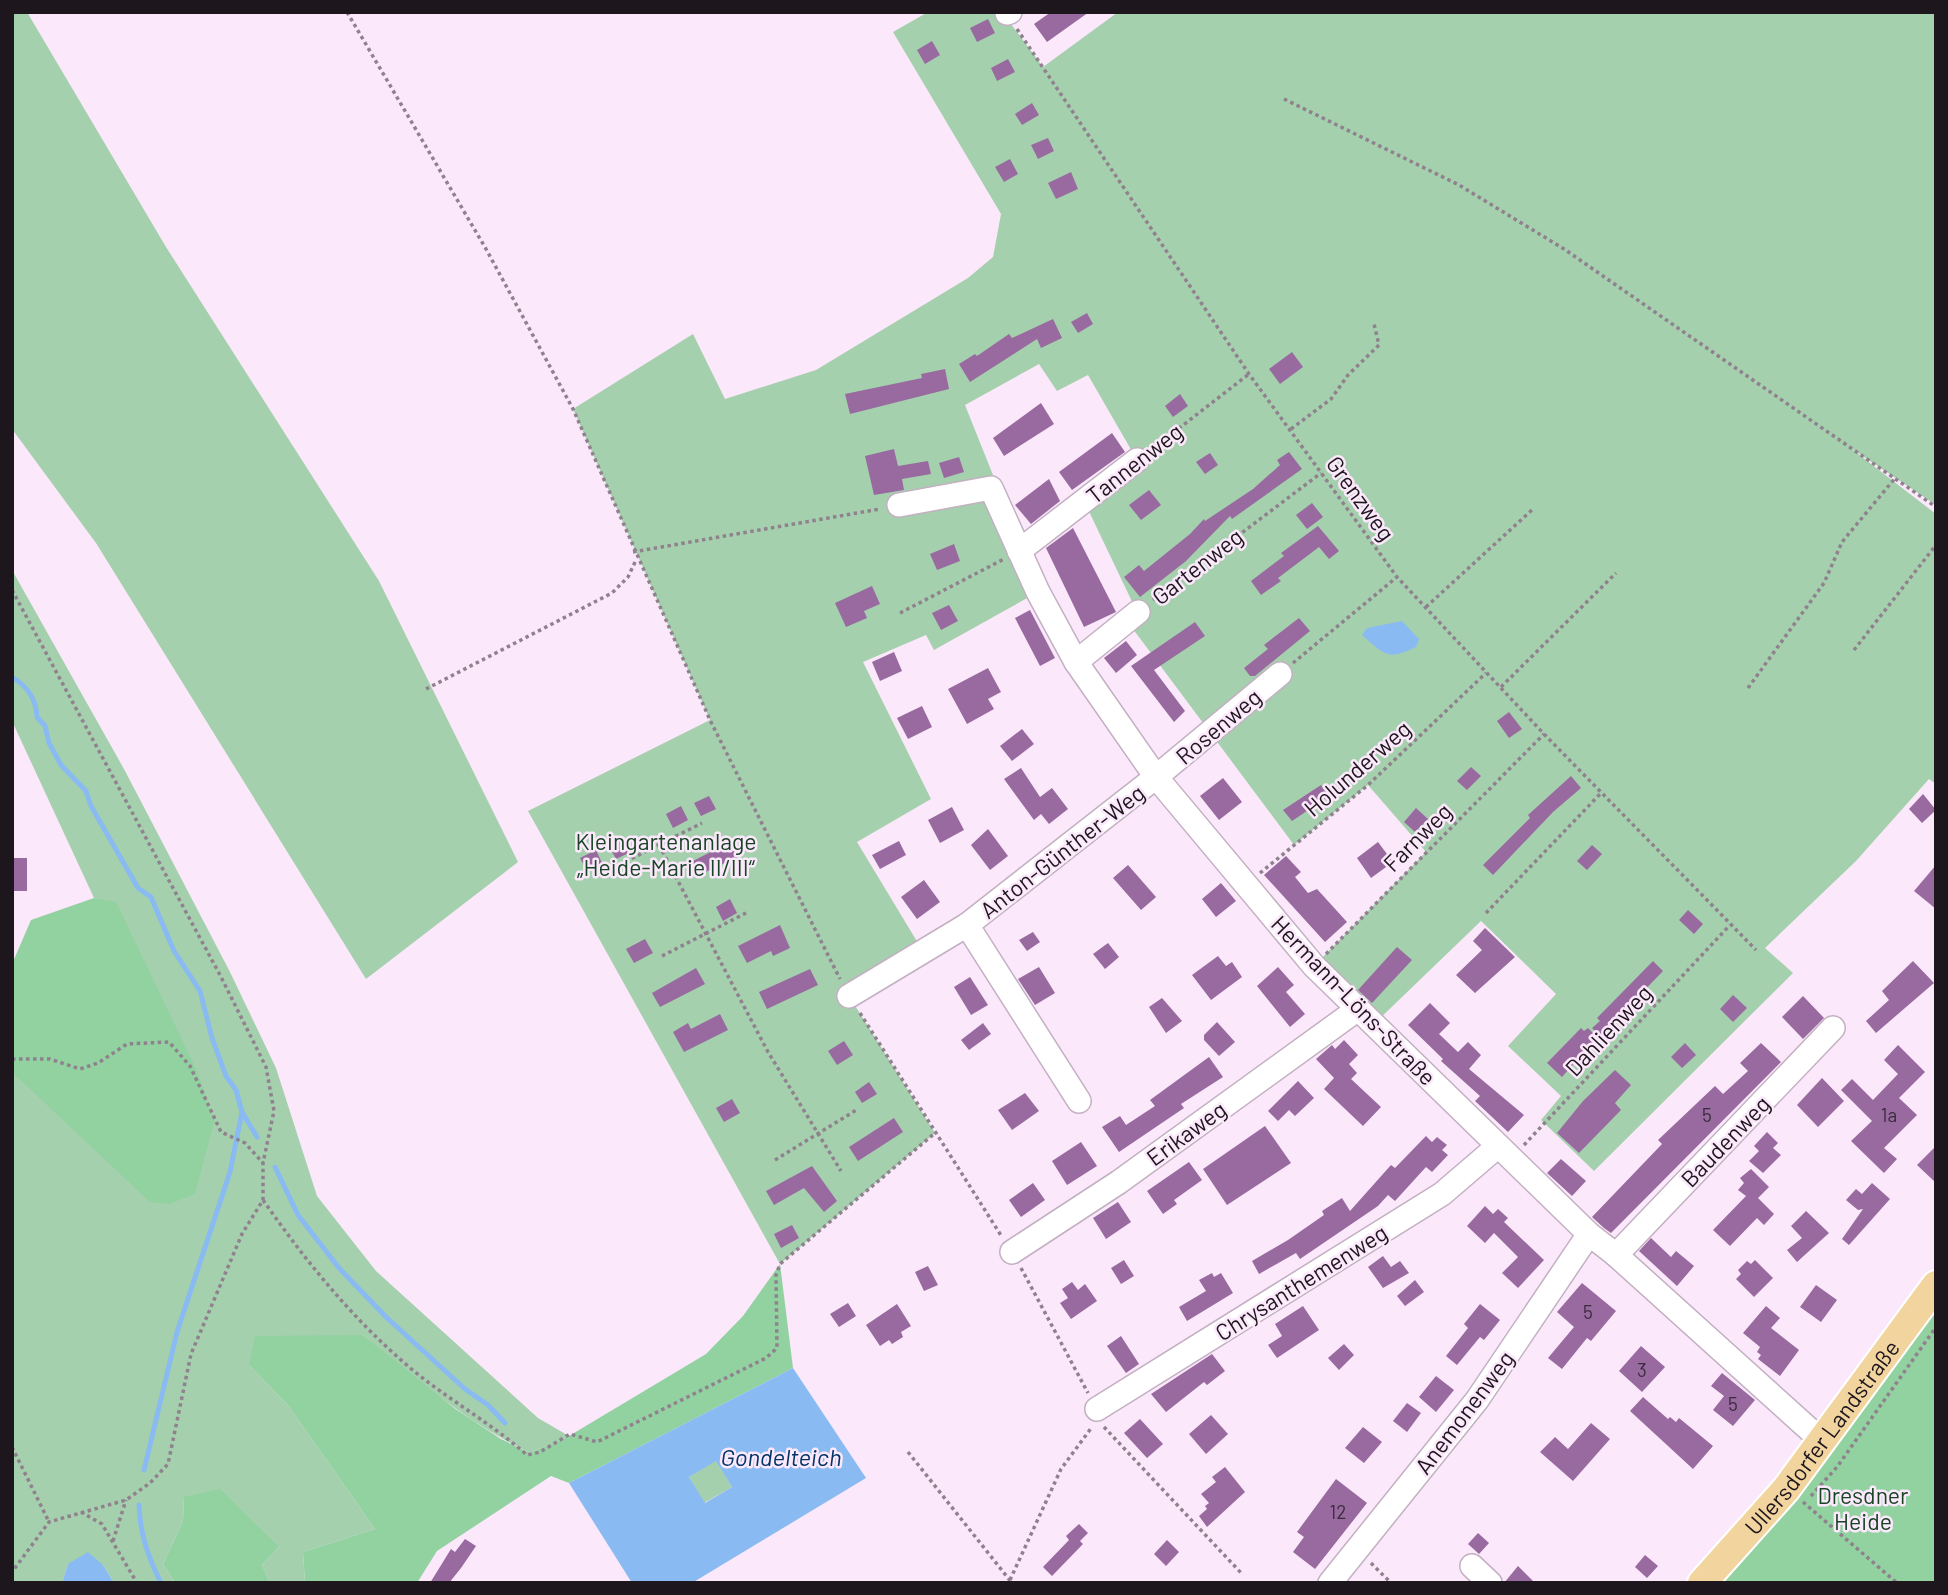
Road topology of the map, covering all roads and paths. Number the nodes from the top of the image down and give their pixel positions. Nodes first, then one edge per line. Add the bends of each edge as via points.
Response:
1 (347, 12) edge
2 (1008, 13) edge
3 (1283, 99) dead end
4 (1374, 324) dead end
5 (1249, 374) junction
6 (1291, 429) junction
7 (1138, 460) joint
8 (1321, 473) junction
9 (1896, 477) junction
10 (899, 505) joint
11 (1936, 507) edge
12 (1533, 509) dead end
13 (1936, 545) edge
14 (1019, 551) junction
15 (634, 552) junction
16 (637, 559) junction
17 (1616, 573) dead end
18 (1397, 577) junction
19 (12, 590) edge
20 (1425, 608) junction
21 (1138, 612) joint
22 (900, 613) dead end
23 (1854, 650) dead end
24 (1076, 662) junction
25 (1486, 673) junction
26 (1280, 674) joint
27 (426, 688) dead end
28 (1500, 688) junction
29 (1748, 688) dead end
30 (1545, 734) junction
31 (1156, 777) junction
32 (1602, 792) junction
33 (702, 823) dead end
34 (659, 845) junction
35 (613, 868) dead end
36 (1247, 885) junction
37 (746, 913) dead end
38 (1486, 913) dead end
39 (967, 925) junction
40 (1730, 925) junction
41 (706, 934) junction
42 (1756, 950) dead end
43 (662, 956) dead end
44 (1314, 966) junction
45 (849, 996) junction
46 (1358, 1009) junction
47 (1833, 1028) dead end
48 (12, 1059) edge
49 (1079, 1101) dead end
50 (858, 1109) dead end
51 (817, 1132) junction
52 (935, 1133) junction
53 (1505, 1152) junction
54 (775, 1160) dead end
55 (263, 1163) junction
56 (841, 1171) dead end
57 (263, 1200) junction
58 (1589, 1234) junction
59 (1012, 1252) joint
60 (1616, 1255) junction
61 (1936, 1285) edge
62 (1097, 1414) joint
63 (1821, 1440) junction
64 (12, 1447) edge
65 (908, 1452) dead end
66 (1786, 1489) junction
67 (126, 1500) junction
68 (79, 1511) junction
69 (49, 1522) junction
70 (113, 1542) junction
71 (1356, 1550) junction
72 (1472, 1566) dead end
73 (12, 1572) edge
74 (1011, 1581) edge
75 (137, 1583) edge
76 (1330, 1583) edge
77 (1391, 1583) edge
78 (1490, 1583) edge
79 (1702, 1583) edge
80 (1897, 1583) edge

1 - 15 path via 538,342 573,409
2 - 5 path, Grenzweg
3 - 9 path via 1459,185 1563,249
4 - 6 path via 1379,345 1331,399
5 - 6 path, Grenzweg
5 - 7 path, Tannenweg
6 - 8 path, Grenzweg
7 - 14 street, Tannenweg
8 - 18 path, Grenzweg
8 - 21 path, Gartenweg
9 - 11 path
9 - 29 path via 1842,542 1824,583
10 - 14 street, Hermann-Löns-Straße via 991,488
10 - 15 path
12 - 20 path
13 - 23 path
14 - 22 path
14 - 24 street, Hermann-Löns-Straße
15 - 16 path
16 - 27 path via 628,578 612,593
16 - 45 path via 710,720
17 - 28 path
18 - 20 path, Grenzweg
18 - 26 path
19 - 55 path via 266,1067 274,1111
20 - 25 path, Grenzweg
21 - 24 street, Gartenweg
24 - 31 street, Hermann-Löns-Straße
25 - 28 path, Grenzweg
25 - 36 path, Holunderweg via 1368,785
26 - 31 street, Rosenweg
28 - 30 path, Grenzweg
30 - 32 path, Grenzweg
30 - 44 path, Farnweg
31 - 36 street, Hermann-Löns-Straße
31 - 39 street, Anton-Günther-Weg
32 - 38 path
32 - 40 path, Grenzweg
33 - 34 path
34 - 35 path
34 - 41 path
36 - 44 street, Hermann-Löns-Straße
37 - 41 path
39 - 45 street, Anton-Günther-Weg
39 - 49 street, Anton-Günther-Weg
40 - 42 path, Grenzweg
40 - 53 path, Dahlienweg
41 - 43 path
41 - 51 path via 768,1052
44 - 46 street, Hermann-Löns-Straße
45 - 52 path
46 - 53 street, Hermann-Löns-Straße
46 - 59 street, Erikaweg
47 - 60 street, Baudenweg
48 - 55 path via 50,1059 80,1069 127,1044 169,1042 191,1066 221,1132 245,1143
50 - 51 path
51 - 54 path
51 - 56 path
52 - 57 path via 780,1264 776,1275 777,1348 766,1358 597,1442 570,1434 527,1455 455,1404 351,1313
52 - 59 path
53 - 58 street, Hermann-Löns-Straße
53 - 62 street, Chrysanthemenweg
55 - 57 path
57 - 67 path via 242,1234 191,1354 168,1464
58 - 60 street, Hermann-Löns-Straße
58 - 71 street, Anemonenweg via 1477,1400
60 - 63 street, Hermann-Löns-Straße
61 - 63 main road, Ullersdorfer Landstraße
62 - 74 path via 1061,1469
63 - 66 main road, Ullersdorfer Landstraße
64 - 69 path
65 - 74 path
66 - 79 main road, Ullersdorfer Landstraße
66 - 80 path
67 - 68 path
67 - 70 path
68 - 69 path
68 - 70 path via 102,1524
69 - 73 path
70 - 75 path
71 - 76 street, Anemonenweg
71 - 77 path
72 - 78 street

